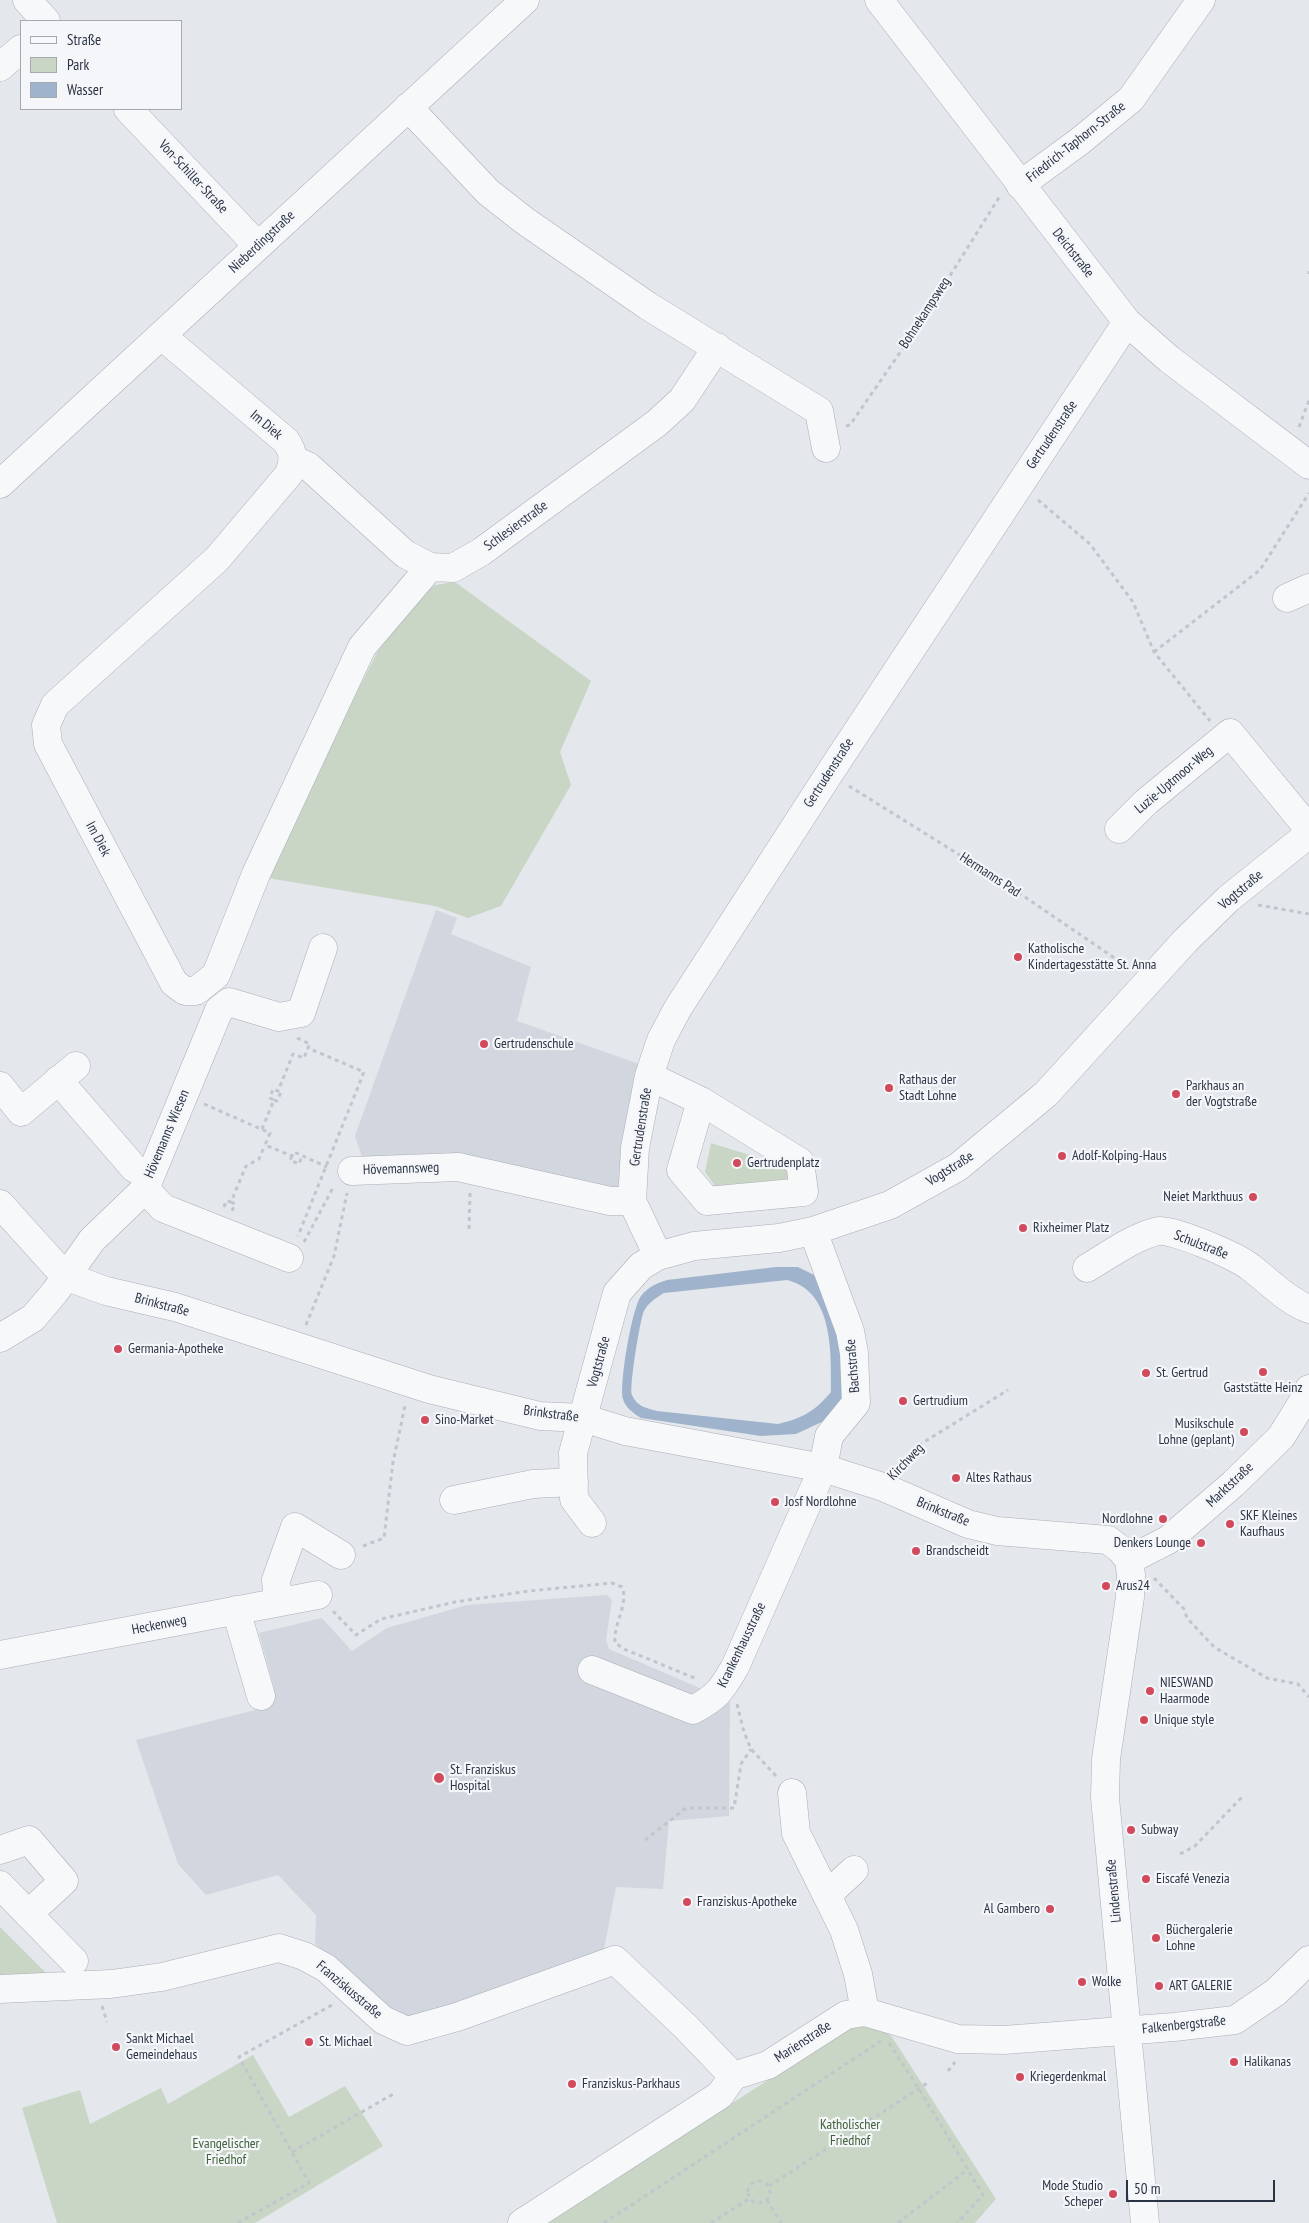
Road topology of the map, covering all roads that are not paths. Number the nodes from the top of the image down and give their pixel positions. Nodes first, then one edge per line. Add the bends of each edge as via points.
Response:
1 (27, 0) edge
2 (525, 0) edge
3 (878, 0) edge
4 (1202, 0) edge
5 (45, 20) edge
6 (20, 50) edge
7 (0, 66) edge
8 (408, 107) junction
9 (129, 110) edge
10 (1020, 185) junction
11 (258, 246) junction
12 (1127, 322) junction
13 (162, 336) junction
14 (717, 347) junction
15 (825, 439) road end
16 (294, 460) junction
17 (1309, 465) edge
18 (0, 484) edge
19 (430, 567) junction
20 (1119, 829) dead end
21 (1309, 829) edge
22 (1309, 834) edge
23 (323, 948) dead end
24 (196, 991) junction
25 (224, 1006) junction
26 (649, 1076) junction
27 (0, 1086) edge
28 (701, 1101) junction
29 (339, 1169) road end
30 (147, 1183) junction
31 (632, 1201) junction
32 (0, 1204) edge
33 (813, 1231) junction
34 (658, 1256) junction
35 (289, 1258) road end
36 (1087, 1268) dead end
37 (65, 1276) junction
38 (1309, 1309) edge
39 (0, 1338) edge
40 (1309, 1388) edge
41 (583, 1418) junction
42 (823, 1468) junction
43 (574, 1482) junction
44 (454, 1500) dead end
45 (592, 1523) dead end
46 (341, 1555) road end
47 (1129, 1560) junction
48 (318, 1595) road end
49 (278, 1602) junction
50 (236, 1610) junction
51 (0, 1655) edge
52 (592, 1670) dead end
53 (261, 1696) dead end
54 (792, 1793) dead end
55 (0, 1850) edge
56 (854, 1870) dead end
57 (0, 1885) edge
58 (827, 1895) junction
59 (28, 1914) junction
60 (1309, 1960) edge
61 (74, 1961) dead end
62 (0, 1989) edge
63 (865, 2012) junction
64 (1127, 2031) junction
65 (733, 2076) junction
66 (522, 2223) edge
67 (1145, 2223) edge

1 - 5 street
2 - 8 street, Nieberdingstraße
3 - 10 street, Deichstraße
4 - 10 street, Friedrich-Taphorn-Straße via 1131,99
6 - 7 street
8 - 11 street, Nieberdingstraße
8 - 14 street via 488,192 525,221 648,306
9 - 11 street, Von-Schiller-Straße
10 - 12 street, Deichstraße
11 - 13 street, Nieberdingstraße
12 - 17 street, Deichstraße via 1169,359
12 - 26 street, Gertrudenstraße via 678,1008 661,1040
13 - 16 street, Im Diek via 286,441
13 - 18 street, Nieberdingstraße
14 - 15 street via 819,411
14 - 19 street, Schlesierstraße via 682,400 657,423 481,552 453,568
16 - 19 street, Schlesierstraße via 308,466 405,554
16 - 24 street, Im Diek via 289,474 217,559 55,705 46,725 48,744 174,984 185,991
19 - 24 street via 362,647 256,874 216,975
20 - 21 street, Luzie-Uptmoor-Weg via 1146,802 1230,733
22 - 33 street, Vogtstraße via 1228,899 1148,981 1046,1094 958,1167 890,1205
23 - 25 street via 301,1013 279,1017
24 - 25 street
25 - 30 street, Hövemanns Wiesen
26 - 28 street
26 - 31 street, Gertrudenstraße via 635,1148
27 - 30 street via 21,1112 67,1073
28 - 28 street via 800,1162 804,1192 707,1201 681,1170
29 - 31 street, Hövemannsweg via 441,1167 470,1170 610,1201
30 - 35 street via 163,1208
30 - 37 street, Hövemanns Wiesen via 92,1240
31 - 34 street, Gertrudenstraße
32 - 37 street, Brinkstraße
33 - 34 street, Vogtstraße via 778,1238 694,1246
33 - 42 street, Bachstraße via 850,1331 854,1353 856,1403 829,1436
34 - 41 street, Vogtstraße via 641,1266 617,1293
36 - 38 street, Schulstraße via 1135,1240 1160,1230 1203,1243 1248,1265 1294,1303
37 - 39 street, Hövemanns Wiesen via 33,1318
37 - 41 street, Brinkstraße via 106,1291 175,1307 410,1383 540,1416
40 - 47 street, Marktstraße via 1281,1437 1233,1484 1168,1540
41 - 42 street, Brinkstraße via 625,1431
41 - 43 street, Vogtstraße via 573,1453
42 - 47 street, Brinkstraße via 883,1487 968,1524 997,1531 1108,1540
42 - 52 street, Krankenhausstraße via 734,1667 722,1690 713,1699 693,1710
43 - 44 street via 533,1484
43 - 45 street, Vogtstraße via 574,1500
46 - 49 street via 295,1527 276,1580
47 - 64 street, Lindenstraße via 1130,1597 1106,1759 1105,1798
48 - 49 street, Heckenweg
49 - 50 street, Heckenweg
50 - 51 street, Heckenweg
50 - 53 street
54 - 58 street via 796,1832
55 - 59 street via 29,1840 64,1881
56 - 58 street
57 - 59 street
58 - 63 street via 847,1939
59 - 61 street
60 - 64 street, Falkenbergstraße via 1276,1992 1235,2020
62 - 65 street, Franziskusstraße via 111,1984 162,1977 279,1948 326,1968 383,2020 407,2030 457,2017 615,1960
63 - 64 street via 958,2039 1004,2040
63 - 65 street, Marienstraße via 846,2015 768,2065
64 - 67 street, Lindenstraße
65 - 66 street via 720,2095

